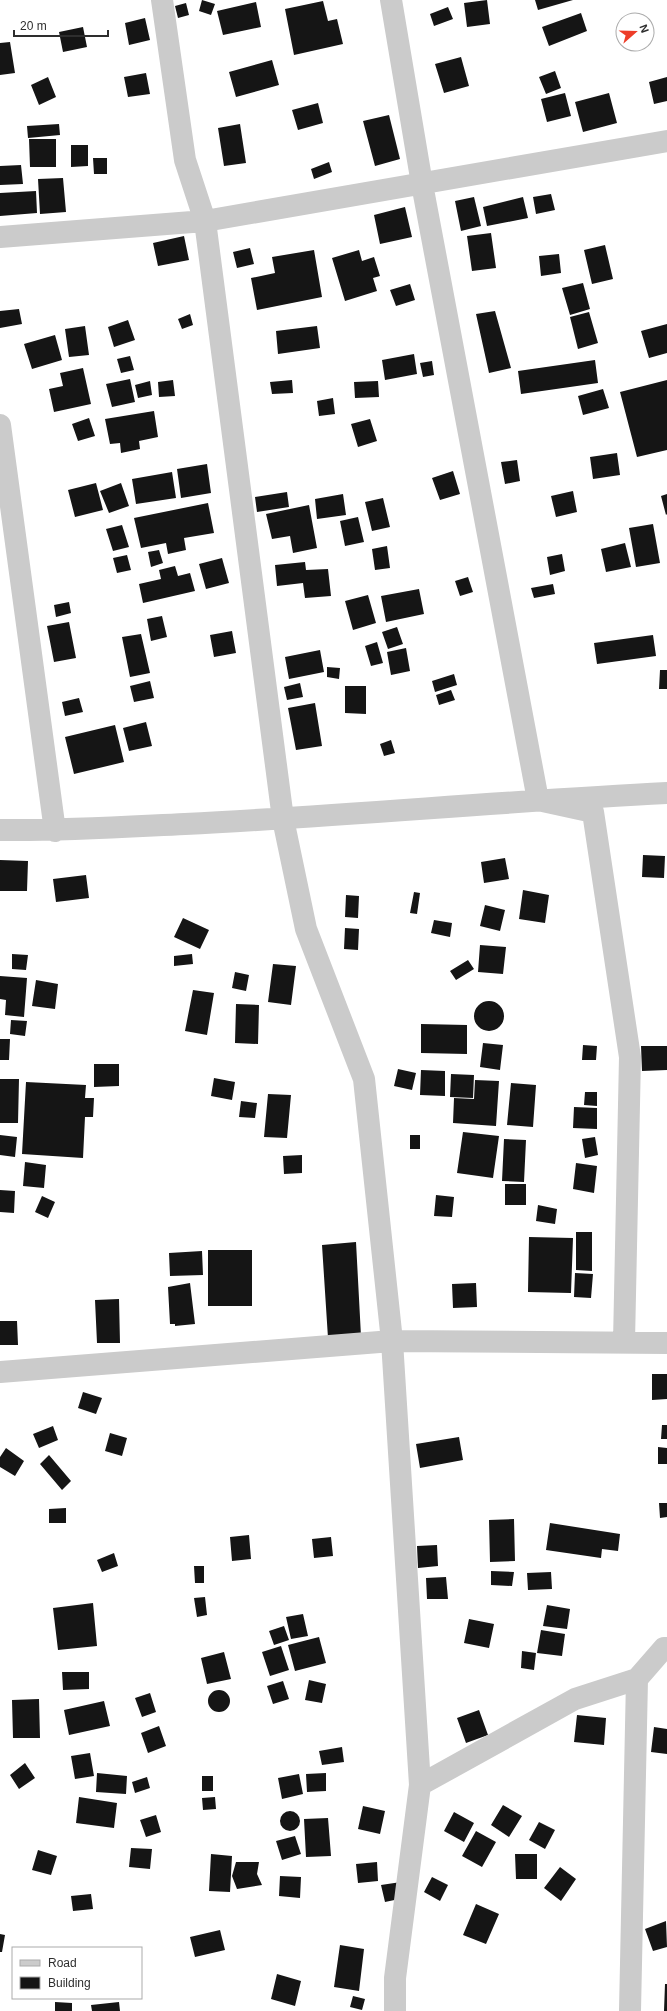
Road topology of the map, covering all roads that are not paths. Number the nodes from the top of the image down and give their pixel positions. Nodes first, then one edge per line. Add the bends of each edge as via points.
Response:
1 (162, 0) edge
2 (391, 0) edge
3 (667, 141) edge
4 (422, 184) junction
5 (205, 221) junction
6 (0, 237) edge
7 (0, 425) edge
8 (667, 793) edge
9 (538, 800) junction
10 (283, 819) junction
11 (0, 830) edge
12 (55, 831) junction
13 (392, 1341) junction
14 (624, 1342) junction
15 (667, 1343) edge
16 (0, 1372) edge
17 (667, 1648) edge
18 (637, 1679) junction
19 (420, 1785) junction
20 (395, 2011) edge
21 (630, 2011) edge

1 - 5 street via 185,160
2 - 4 street
3 - 4 street
4 - 5 street
4 - 9 street
5 - 6 street
5 - 10 street
7 - 12 street
8 - 9 street
9 - 10 street
9 - 14 street via 593,812 630,1057
10 - 12 street
10 - 13 street via 306,929 364,1079
11 - 12 street
13 - 14 street
13 - 16 street
13 - 19 street
14 - 15 street
17 - 18 street via 664,1648
18 - 19 street via 575,1699
18 - 21 street
19 - 20 street via 395,1978

